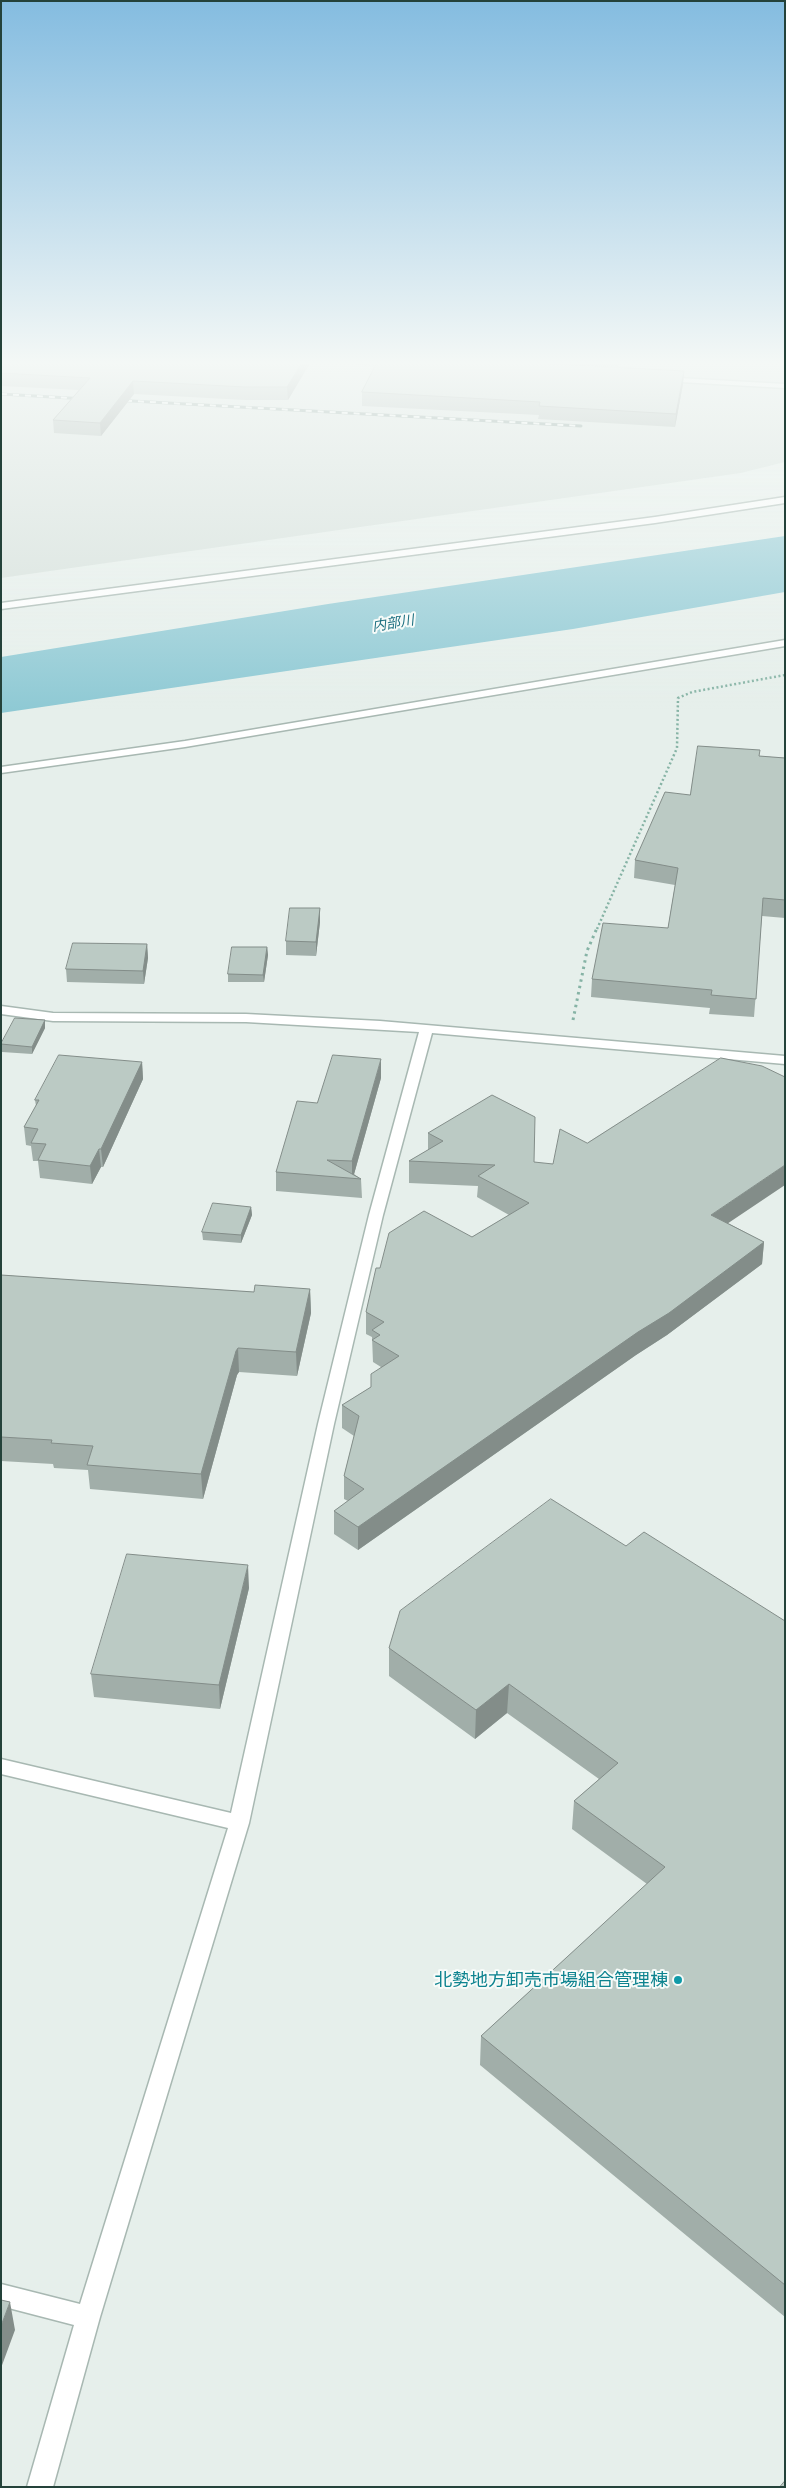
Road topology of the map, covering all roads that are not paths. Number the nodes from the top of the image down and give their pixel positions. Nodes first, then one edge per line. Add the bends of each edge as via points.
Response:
1 (785, 500) edge
2 (1, 606) edge
3 (785, 643) edge
4 (1, 770) edge
5 (1, 1010) edge
6 (426, 1030) junction
7 (785, 1060) edge
8 (1, 1766) edge
9 (239, 1823) junction
10 (1, 2295) edge
11 (88, 2317) junction
12 (40, 2487) edge

1 - 2 street
3 - 4 street via 215,740
5 - 6 street via 53,1017 246,1018
6 - 7 street
6 - 9 street via 376,1215 326,1424
8 - 9 street
9 - 11 street
10 - 11 street
11 - 12 street

